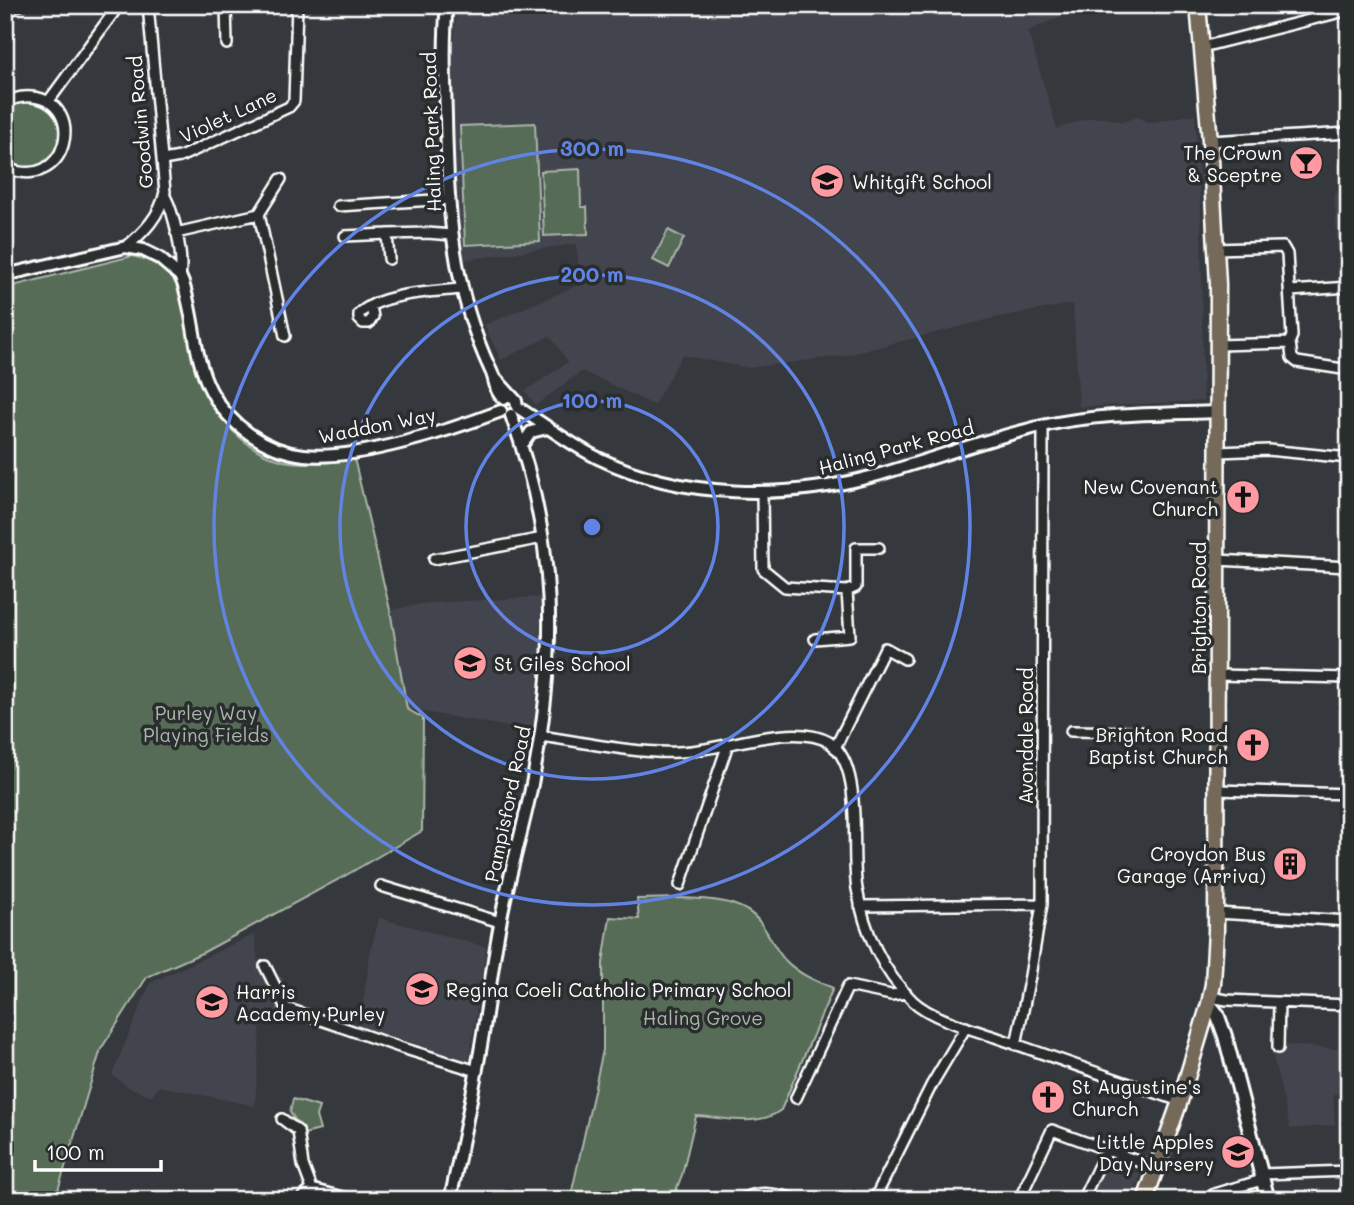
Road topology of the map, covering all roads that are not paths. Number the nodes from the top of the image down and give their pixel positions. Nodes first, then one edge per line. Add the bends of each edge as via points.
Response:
1 (20, 5) edge
2 (119, 5) edge
3 (148, 5) edge
4 (226, 5) edge
5 (297, 5) edge
6 (447, 5) edge
7 (1198, 5) edge
8 (5, 8) edge
9 (1349, 10) edge
10 (227, 44) dead end
11 (1202, 47) junction
12 (48, 102) junction
13 (5, 104) edge
14 (1349, 133) edge
15 (1210, 141) junction
16 (163, 160) junction
17 (5, 167) edge
18 (281, 179) dead end
19 (164, 196) junction
20 (450, 199) junction
21 (338, 206) dead end
22 (259, 214) junction
23 (176, 233) junction
24 (387, 234) junction
25 (452, 235) junction
26 (345, 236) dead end
27 (126, 247) junction
28 (1216, 249) junction
29 (390, 259) dead end
30 (5, 275) edge
31 (180, 276) junction
32 (1349, 287) edge
33 (461, 289) junction
34 (1290, 291) junction
35 (370, 306) dead end
36 (285, 336) dead end
37 (1290, 342) junction
38 (1218, 345) junction
39 (1349, 370) edge
40 (509, 406) junction
41 (1217, 412) junction
42 (1043, 426) junction
43 (547, 428) junction
44 (522, 446) junction
45 (1217, 452) junction
46 (1349, 458) edge
47 (762, 492) junction
48 (543, 538) junction
49 (879, 548) dead end
50 (434, 559) dead end
51 (1217, 560) junction
52 (1349, 567) edge
53 (847, 590) junction
54 (816, 639) dead end
55 (905, 659) dead end
56 (1218, 675) junction
57 (1349, 678) edge
58 (1071, 731) dead end
59 (1141, 732) dead end
60 (541, 736) junction
61 (728, 744) junction
62 (835, 748) junction
63 (1218, 790) junction
64 (1349, 794) edge
65 (680, 885) dead end
66 (381, 886) dead end
67 (1042, 904) junction
68 (860, 906) junction
69 (1217, 913) junction
70 (1349, 920) edge
71 (500, 922) junction
72 (264, 966) dead end
73 (906, 993) junction
74 (1210, 1000) junction
75 (1279, 1002) junction
76 (1349, 1005) edge
77 (1202, 1024) junction
78 (966, 1027) junction
79 (1225, 1036) junction
80 (1016, 1045) junction
81 (1278, 1048) dead end
82 (477, 1071) junction
83 (796, 1098) dead end
84 (1180, 1101) junction
85 (282, 1119) dead end
86 (1107, 1149) junction
87 (1157, 1168) junction
88 (1348, 1171) edge
89 (1262, 1177) junction
90 (312, 1189) junction
91 (300, 1200) edge
92 (354, 1200) edge
93 (450, 1200) edge
94 (741, 1200) edge
95 (799, 1200) edge
96 (874, 1200) edge
97 (1019, 1200) edge
98 (1082, 1200) edge
99 (1145, 1200) edge
100 (1212, 1200) edge
101 (1268, 1200) edge
102 (1345, 1200) edge

1 - 8 street
2 - 12 street
3 - 16 street, Goodwin Road
4 - 10 street
5 - 16 street, Violet Lane via 296,94 289,107 180,157
6 - 20 street, Haling Park Road via 444,57
7 - 11 main road, Brighton Road
9 - 11 street
11 - 15 main road, Brighton Road
12 - 13 street via 22,97
12 - 17 street via 57,110 66,133 59,156 51,165 28,174
14 - 15 street
15 - 28 main road, Brighton Road
16 - 19 street, Goodwin Road
18 - 22 street
19 - 23 street, Goodwin Road
19 - 27 street via 152,222
20 - 21 street
20 - 25 street, Haling Park Road
22 - 23 street
22 - 36 street
23 - 31 street, Goodwin Road
24 - 25 street
24 - 26 street
24 - 29 street
25 - 33 street, Haling Park Road
27 - 30 street
27 - 31 street via 155,255
28 - 34 street via 1283,247
28 - 38 main road, Brighton Road
31 - 40 street, Waddon Way via 199,359 214,397 238,425 274,447 310,456 351,452 431,434
32 - 34 street
33 - 35 street
33 - 40 street, Haling Park Road via 494,386
34 - 37 street
37 - 38 street
37 - 39 street via 1292,358 1301,363
38 - 41 main road, Brighton Road
40 - 43 street, Haling Park Road
40 - 44 street, Pampisford Road
41 - 42 street, Haling Park Road via 1078,419
41 - 45 main road, Brighton Road
42 - 47 street, Haling Park Road via 833,486
42 - 67 street, Avondale Road
43 - 44 street via 531,432
43 - 47 street, Haling Park Road via 598,458 640,475 701,489
44 - 48 street, Pampisford Road
45 - 46 street via 1268,450
45 - 51 main road, Brighton Road
47 - 53 street via 764,569 785,587
48 - 50 street
48 - 60 street, Pampisford Road via 550,632
49 - 53 street via 856,548 856,587
51 - 52 street
51 - 56 main road, Brighton Road
53 - 54 street via 850,636
55 - 62 street via 885,648
56 - 57 street
56 - 63 main road, Brighton Road
58 - 59 street
60 - 61 street via 670,752
60 - 71 street, Pampisford Road
61 - 62 street via 798,735 823,740
61 - 65 street
62 - 68 street via 851,783
63 - 64 street
63 - 69 main road, Brighton Road
66 - 71 street
67 - 68 street
67 - 80 street, Avondale Road
68 - 73 street via 883,963
69 - 70 street
69 - 74 main road, Brighton Road
71 - 82 street, Pampisford Road
72 - 82 street via 286,1008
73 - 78 street via 925,1009
73 - 83 street via 891,995 848,986
74 - 75 street
74 - 77 main road, Brighton Road
74 - 79 main road
75 - 76 street
75 - 81 street
77 - 79 main road
77 - 84 main road, Brighton Road
78 - 80 street
78 - 96 street
79 - 89 main road
80 - 84 street
82 - 93 street, Pampisford Road
84 - 87 main road, Brighton Road
85 - 90 street via 298,1131
86 - 87 street
86 - 97 street via 1052,1130
86 - 98 street
87 - 99 main road, Brighton Road
88 - 89 street
88 - 102 street
89 - 100 street via 1214,1194
89 - 101 main road
90 - 91 street
90 - 92 street
94 - 95 street via 754,1192

